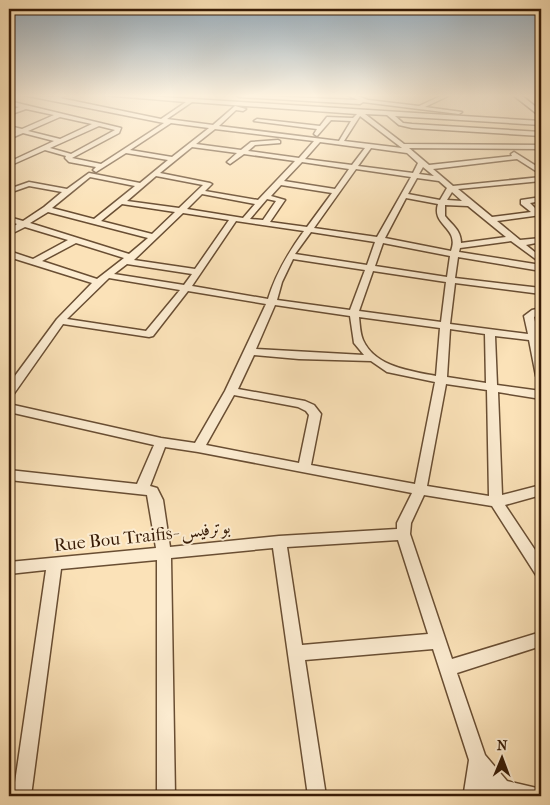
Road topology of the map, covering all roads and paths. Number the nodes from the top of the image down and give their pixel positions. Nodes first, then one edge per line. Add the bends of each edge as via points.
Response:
1 (25, 133) edge
2 (78, 133) edge
3 (117, 133) edge
4 (153, 133) edge
5 (208, 133) edge
6 (251, 133) edge
7 (319, 133) edge
8 (347, 133) edge
9 (385, 133) edge
10 (515, 133) edge
11 (541, 134) edge
12 (287, 137) junction
13 (60, 140) junction
14 (315, 140) junction
15 (340, 143) junction
16 (191, 145) junction
17 (369, 146) junction
18 (504, 147) junction
19 (541, 147) edge
20 (44, 148) junction
21 (406, 148) junction
22 (123, 152) junction
23 (243, 152) junction
24 (72, 156) junction
25 (518, 157) junction
26 (173, 159) junction
27 (300, 159) junction
28 (230, 162) dead end
29 (422, 162) junction
30 (9, 164) edge
31 (102, 166) junction
32 (354, 167) junction
33 (429, 168) junction
34 (541, 172) edge
35 (154, 174) junction
36 (89, 175) junction
37 (415, 176) junction
38 (441, 179) junction
39 (541, 179) edge
40 (533, 180) junction
41 (280, 183) junction
42 (141, 185) junction
43 (541, 187) edge
44 (451, 188) junction
45 (9, 191) edge
46 (68, 191) junction
47 (336, 191) junction
48 (200, 192) junction
49 (266, 196) junction
50 (405, 196) junction
51 (541, 199) edge
52 (121, 202) junction
53 (441, 202) junction
54 (260, 203) junction
55 (470, 204) junction
56 (47, 209) junction
57 (180, 212) junction
58 (538, 213) edge
59 (9, 219) edge
60 (234, 219) junction
61 (246, 220) junction
62 (490, 220) junction
63 (94, 222) junction
64 (264, 223) junction
65 (25, 224) junction
66 (309, 230) junction
67 (9, 233) edge
68 (154, 237) junction
69 (75, 240) junction
70 (380, 240) junction
71 (516, 240) junction
72 (541, 240) edge
73 (456, 250) junction
74 (9, 254) edge
75 (290, 256) junction
76 (129, 259) junction
77 (36, 261) junction
78 (541, 261) edge
79 (370, 268) junction
80 (541, 268) edge
81 (198, 272) junction
82 (106, 275) junction
83 (452, 280) junction
84 (98, 282) junction
85 (186, 288) junction
86 (541, 291) edge
87 (272, 302) junction
88 (541, 311) edge
89 (354, 312) junction
90 (60, 322) junction
91 (445, 326) junction
92 (490, 332) junction
93 (537, 339) edge
94 (250, 352) junction
95 (373, 358) junction
96 (541, 376) edge
97 (441, 380) junction
98 (490, 388) junction
99 (231, 391) junction
100 (9, 392) edge
101 (541, 395) edge
102 (9, 408) edge
103 (162, 442) junction
104 (198, 448) junction
105 (304, 466) junction
106 (9, 475) edge
107 (142, 489) junction
108 (420, 490) junction
109 (541, 490) edge
110 (496, 502) junction
111 (403, 534) junction
112 (279, 542) junction
113 (164, 552) junction
114 (54, 564) junction
115 (9, 568) edge
116 (541, 571) edge
117 (541, 639) edge
118 (438, 641) junction
119 (296, 653) junction
120 (447, 668) junction
121 (478, 760) junction
122 (503, 792) edge
123 (473, 794) edge
124 (22, 796) edge
125 (166, 796) edge
126 (317, 796) edge
127 (534, 796) edge

1 - 13 street
2 - 13 street
3 - 24 street
4 - 22 street
5 - 16 street
6 - 12 street
7 - 14 street
8 - 15 street
9 - 21 street
10 - 11 street
12 - 14 street
12 - 23 street via 278,142 256,142
13 - 20 street
14 - 15 street
14 - 27 street
15 - 17 street
16 - 23 street
16 - 26 street
17 - 21 street
17 - 32 street
18 - 19 street
18 - 21 street
18 - 25 street
20 - 24 street
20 - 30 street
21 - 29 street
22 - 26 street
22 - 31 street
23 - 27 street
23 - 28 street
24 - 31 street via 68,158 71,161
25 - 33 street
25 - 34 street
26 - 35 street
27 - 32 street
27 - 41 street
29 - 33 street
29 - 37 street
31 - 36 street
32 - 37 street
32 - 47 street
33 - 38 street
35 - 42 street
35 - 48 street via 208,184
36 - 42 street
36 - 46 street
37 - 38 street
37 - 50 street
38 - 44 street
39 - 40 street
40 - 43 street
40 - 44 street
41 - 47 street
41 - 49 street
42 - 52 street
44 - 53 street
44 - 55 street
45 - 46 street via 28,184
46 - 56 street
47 - 66 street
48 - 54 street
48 - 57 street
49 - 54 street
49 - 64 street via 280,200
50 - 53 street
50 - 70 street
51 - 58 street via 524,202
52 - 57 street
52 - 63 street
53 - 55 street
53 - 73 street via 440,215 456,232
54 - 61 street
55 - 62 street
56 - 63 street
56 - 65 street
57 - 60 street
57 - 68 street
58 - 62 street
59 - 65 street
60 - 61 street
60 - 81 street
61 - 64 street
62 - 71 street
63 - 68 street
64 - 66 street
65 - 67 street
65 - 69 street
66 - 70 street
66 - 75 street
68 - 76 street
69 - 76 street
69 - 77 street
70 - 73 street
70 - 79 street
71 - 72 street
71 - 73 street
71 - 78 street
73 - 80 street
73 - 83 street
74 - 77 street
75 - 79 street
75 - 87 street
76 - 81 street
76 - 82 street
77 - 84 street
79 - 83 street
79 - 89 street
81 - 85 street
82 - 84 street
82 - 85 street
83 - 86 street
83 - 91 street
84 - 90 street
85 - 87 street
85 - 90 street via 149,334
87 - 89 street
87 - 94 street
88 - 93 street via 529,316
89 - 91 street
89 - 95 street via 359,344
90 - 100 street
91 - 92 street
91 - 97 street
92 - 93 street
92 - 98 street
93 - 96 street
94 - 95 street
94 - 99 street
95 - 97 street via 391,370
97 - 98 street
97 - 108 street
98 - 101 street
98 - 110 street
99 - 104 street
99 - 105 street via 310,408 315,414
102 - 103 street
103 - 104 street
103 - 107 street
104 - 105 street
105 - 108 street
106 - 107 street
107 - 113 street via 152,491 156,500
108 - 110 street
108 - 111 street via 404,524
109 - 110 street
110 - 116 street
111 - 112 street, Rue Bou Traifis- بوترفيس
111 - 118 street
112 - 113 street, Rue Bou Traifis- بوترفيس
112 - 119 street
113 - 114 street, Rue Bou Traifis- بوترفيس
113 - 125 street
114 - 115 street, Rue Bou Traifis- بوترفيس
114 - 124 street
117 - 120 street
118 - 119 street
118 - 120 street
119 - 126 street
120 - 121 street
121 - 122 street
121 - 123 street
122 - 123 street
122 - 127 street

